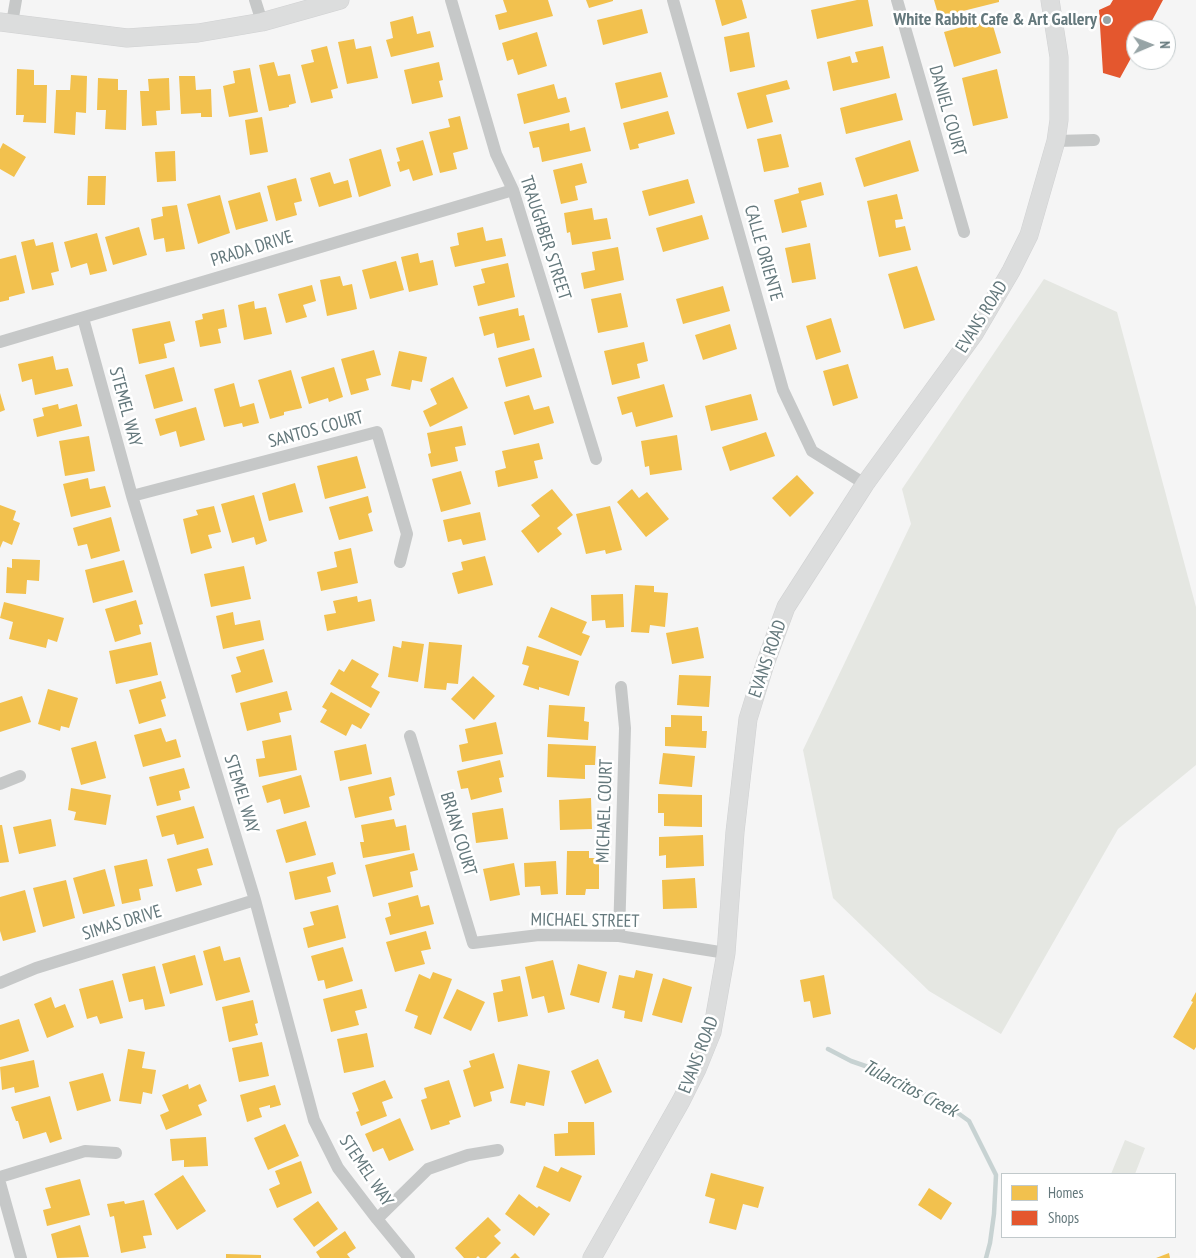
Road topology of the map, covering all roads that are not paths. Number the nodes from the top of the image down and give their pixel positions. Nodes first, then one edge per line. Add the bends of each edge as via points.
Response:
1 (16, 0) edge
2 (255, 0) edge
3 (340, 0) edge
4 (451, 0) edge
5 (673, 0) edge
6 (897, 0) edge
7 (1050, 0) edge
8 (262, 22) junction
9 (6, 23) edge
10 (1094, 140) dead end
11 (1056, 141) junction
12 (513, 190) junction
13 (964, 232) dead end
14 (83, 318) junction
15 (0, 342) edge
16 (596, 459) dead end
17 (865, 484) junction
18 (132, 496) junction
19 (400, 562) dead end
20 (621, 687) dead end
21 (410, 736) dead end
22 (20, 776) dead end
23 (0, 784) edge
24 (255, 900) junction
25 (619, 936) junction
26 (473, 943) joint
27 (726, 953) junction
28 (0, 983) edge
29 (498, 1150) dead end
30 (116, 1153) dead end
31 (0, 1177) edge
32 (0, 1183) edge
33 (377, 1219) junction
34 (20, 1258) edge
35 (409, 1258) edge
36 (592, 1258) edge

1 - 9 street
2 - 8 street
3 - 8 street
4 - 12 street, TRAUGHBER STREET via 496,154
5 - 17 street, CALLE ORIENTE via 783,390 812,451
6 - 13 street, DANIEL COURT
7 - 11 street, EVANS ROAD via 1059,56
8 - 9 street via 198,33 127,38
10 - 11 street
11 - 17 street, EVANS ROAD via 1029,234 1011,271 974,334
12 - 14 street, PRADA DRIVE
12 - 16 street, TRAUGHBER STREET
14 - 15 street, PRADA DRIVE
14 - 18 street, STEMEL WAY
17 - 27 street, EVANS ROAD via 786,607 748,719
18 - 19 street, SANTOS COURT via 377,432 407,534
18 - 24 street, STEMEL WAY
20 - 25 street, MICHAEL COURT via 625,728
21 - 26 street, BRIAN COURT
22 - 23 street
24 - 28 street, SIMAS DRIVE via 36,968
24 - 33 street, STEMEL WAY via 314,1120 338,1168
25 - 26 street, MICHAEL STREET via 539,935
25 - 27 street, MICHAEL STREET
27 - 36 street, EVANS ROAD via 712,1032 697,1069
29 - 33 street via 468,1155 428,1169
30 - 31 street via 85,1151
32 - 34 street
33 - 35 street, STEMEL WAY

